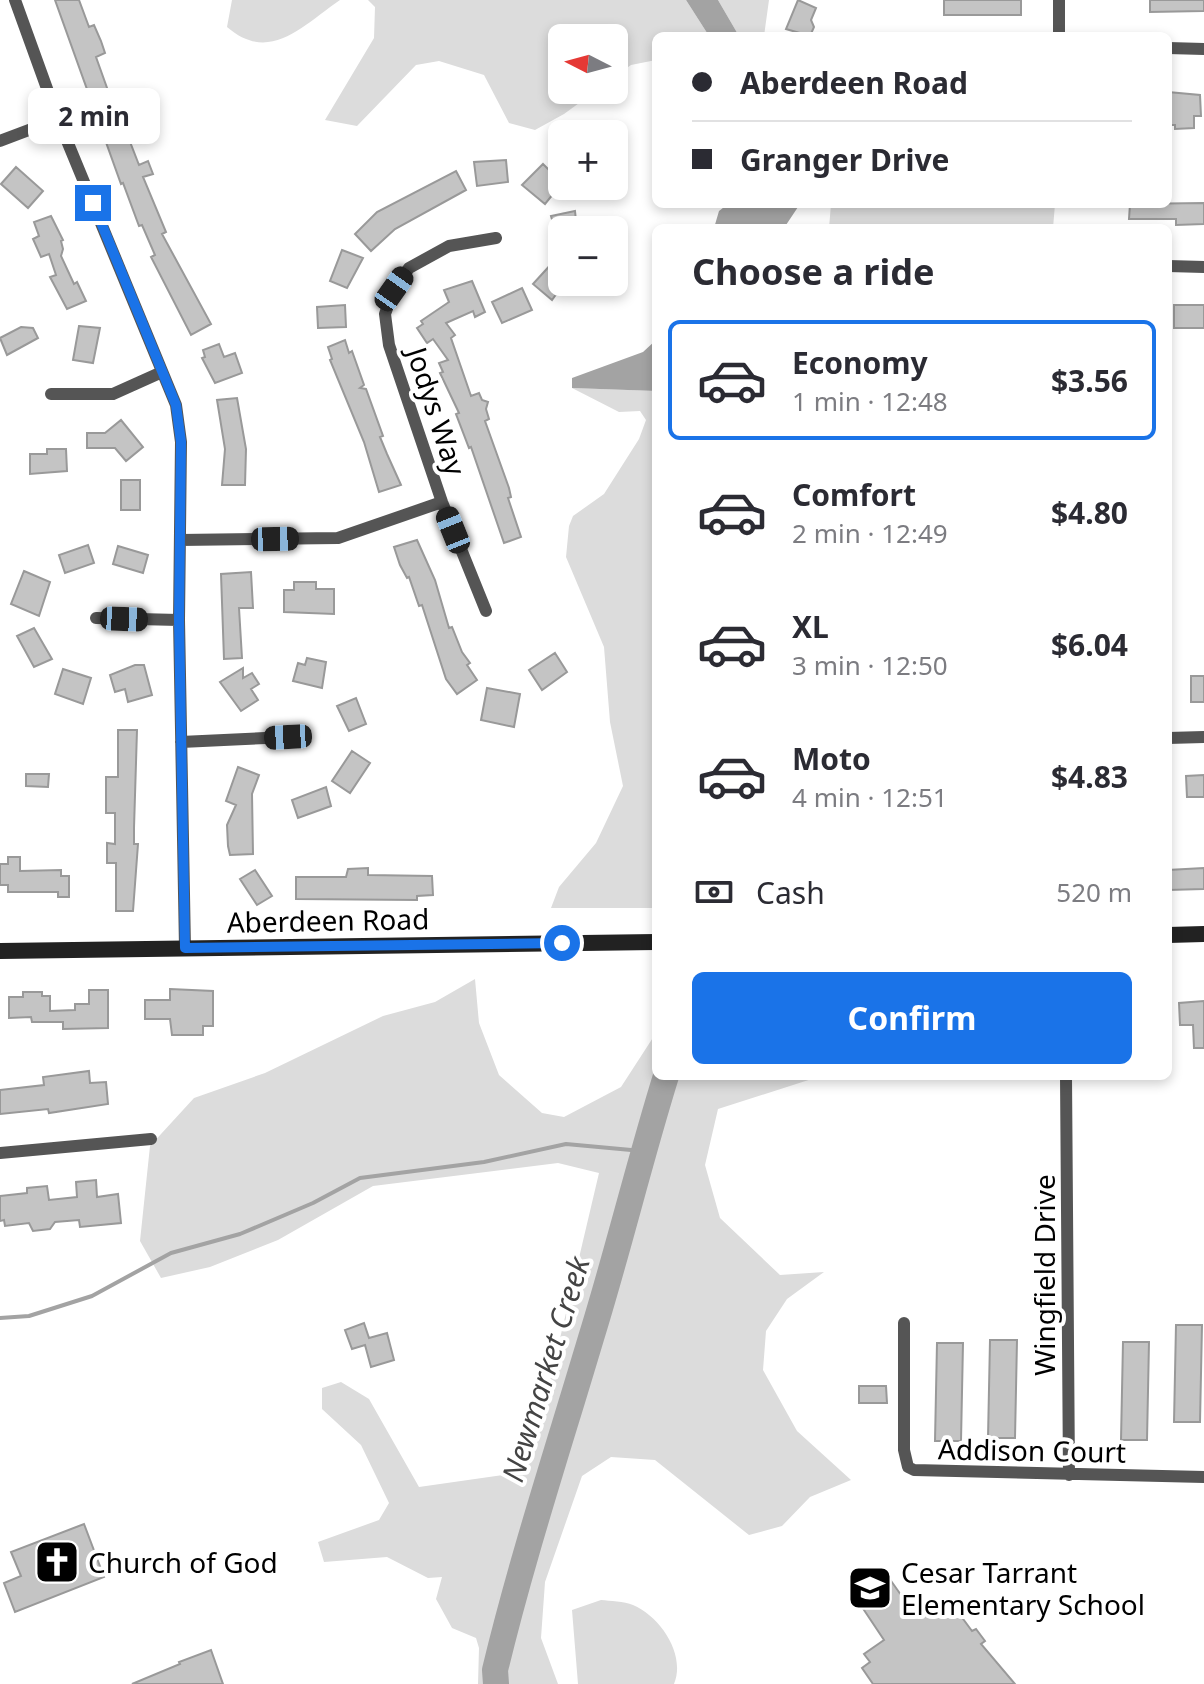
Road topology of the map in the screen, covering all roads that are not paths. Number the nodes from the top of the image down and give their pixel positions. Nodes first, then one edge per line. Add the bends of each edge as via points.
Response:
1 (15, 0) edge
2 (1059, 0) edge
3 (1059, 32) edge
4 (1172, 48) edge
5 (1204, 49) edge
6 (58, 119) junction
7 (0, 141) edge
8 (496, 238) dead end
9 (1172, 266) edge
10 (1204, 267) edge
11 (162, 372) junction
12 (51, 394) dead end
13 (442, 502) junction
14 (180, 540) junction
15 (486, 611) dead end
16 (96, 618) dead end
17 (179, 620) junction
18 (288, 737) dead end
19 (1204, 737) edge
20 (1172, 738) edge
21 (181, 742) junction
22 (1204, 934) edge
23 (1172, 935) edge
24 (652, 942) edge
25 (185, 948) junction
26 (0, 951) edge
27 (1066, 1080) edge
28 (151, 1139) dead end
29 (0, 1153) edge
30 (904, 1323) dead end
31 (1069, 1475) junction
32 (1204, 1477) edge

1 - 6 street
2 - 3 street
4 - 5 street
6 - 7 street
6 - 11 street
8 - 13 street, Jodys Way via 449,246 409,268 385,314 389,345
9 - 10 street
11 - 12 street via 113,394
11 - 14 street via 176,405 181,442
13 - 14 street via 338,538
13 - 15 street, Jodys Way
14 - 17 street
16 - 17 street
17 - 21 street
18 - 21 street
19 - 20 street
21 - 25 street
22 - 23 main road
24 - 25 main road, Aberdeen Road
25 - 26 main road, Aberdeen Road
27 - 31 street, Wingfield Drive
28 - 29 street
30 - 31 street, Addison Court via 908,1467 921,1472
31 - 32 street, Addison Court

